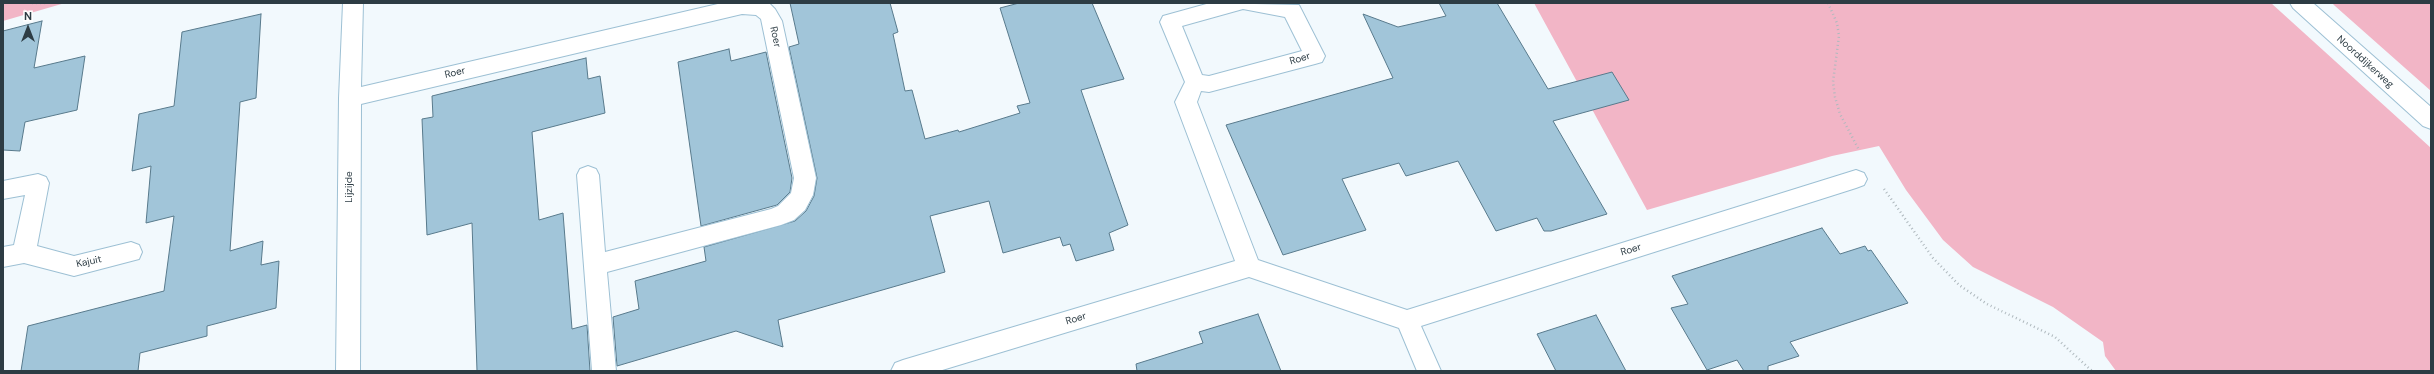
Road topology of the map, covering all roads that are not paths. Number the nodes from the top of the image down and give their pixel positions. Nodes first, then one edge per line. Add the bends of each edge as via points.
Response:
1 (353, 3) edge
2 (1238, 3) edge
3 (1248, 3) edge
4 (2300, 3) edge
5 (1195, 82) junction
6 (350, 98) junction
7 (2431, 120) edge
8 (588, 175) dead end
9 (1856, 179) dead end
10 (3, 190) edge
11 (131, 252) dead end
12 (14, 255) edge
13 (595, 265) junction
14 (1249, 267) junction
15 (1407, 320) junction
16 (348, 371) edge
17 (604, 371) edge
18 (903, 371) edge
19 (1429, 371) edge

1 - 6 street, Lijzijde
2 - 5 street via 1170,22
3 - 5 street, Roer via 1292,10 1315,56 1209,84
4 - 7 street, Noorddijkerweg
5 - 14 street via 1186,102
6 - 13 street, Roer via 742,6 761,8 772,21 805,178 805,187 797,203 786,212 772,218
6 - 16 street, Lijzijde
8 - 13 street
9 - 15 street, Roer
10 - 12 street, Kajuit via 38,182
11 - 12 street, Kajuit via 74,266
13 - 17 street
14 - 15 street
14 - 18 street, Roer
15 - 19 street

